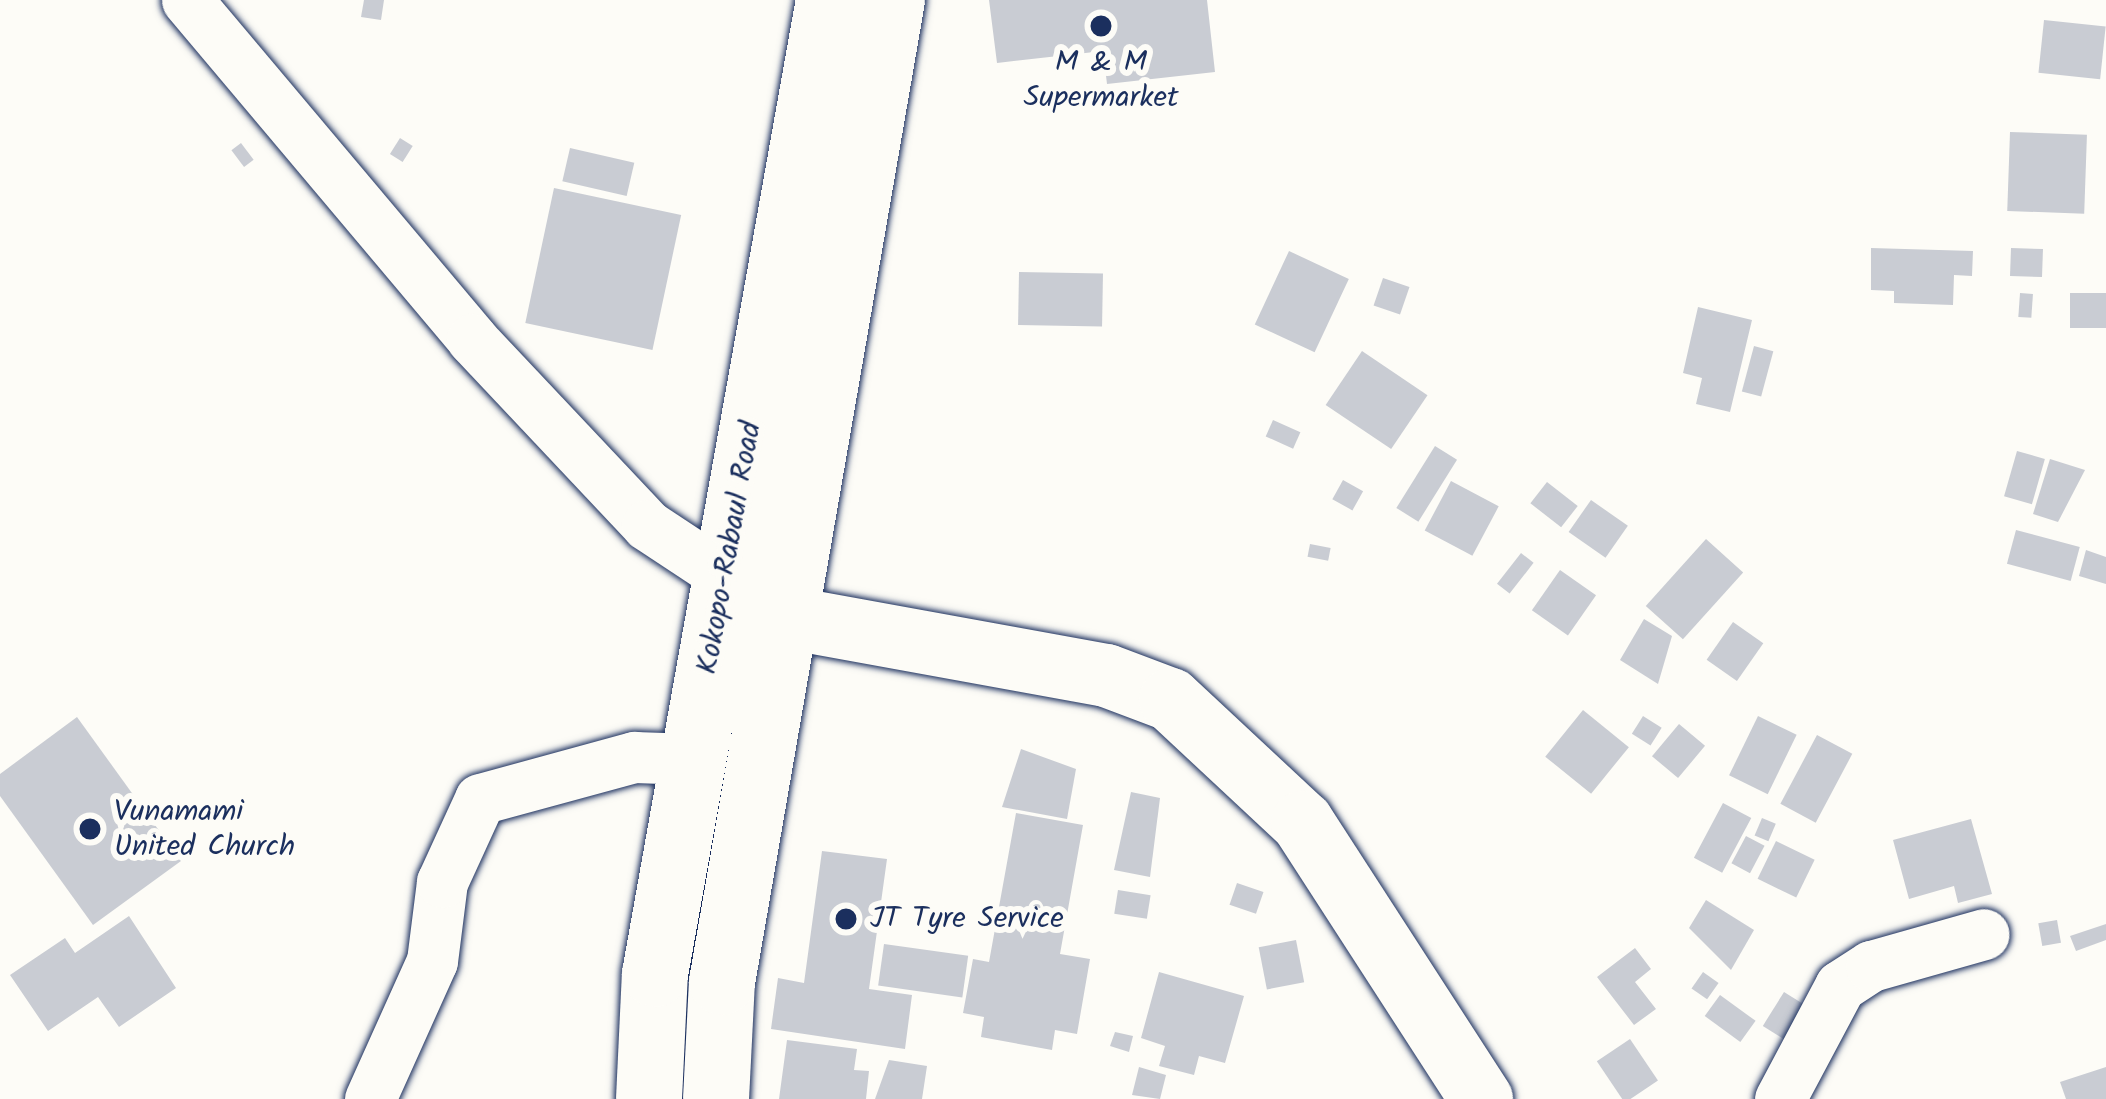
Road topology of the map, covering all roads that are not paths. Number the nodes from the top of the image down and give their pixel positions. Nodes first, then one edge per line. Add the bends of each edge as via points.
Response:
1 (187, 0) edge
2 (830, 0) edge
3 (892, 0) edge
4 (724, 576) junction
5 (781, 616) junction
6 (693, 759) junction
7 (1984, 934) dead end
8 (370, 1099) edge
9 (649, 1099) edge
10 (716, 1099) edge
11 (1481, 1099) edge
12 (1780, 1099) edge

1 - 4 street via 488,356 647,525
2 - 4 main road, Kokopo-Rabaul Road
3 - 5 main road, Kokopo-Rabaul Road
4 - 6 main road, Kokopo-Rabaul Road
5 - 10 main road, Kokopo-Rabaul Road via 722,982
5 - 11 street via 1106,675 1170,699 1302,822
6 - 8 street via 634,757 480,799 442,882 432,961
6 - 9 main road, Kokopo-Rabaul Road via 656,974
7 - 12 street via 1870,966 1840,986

